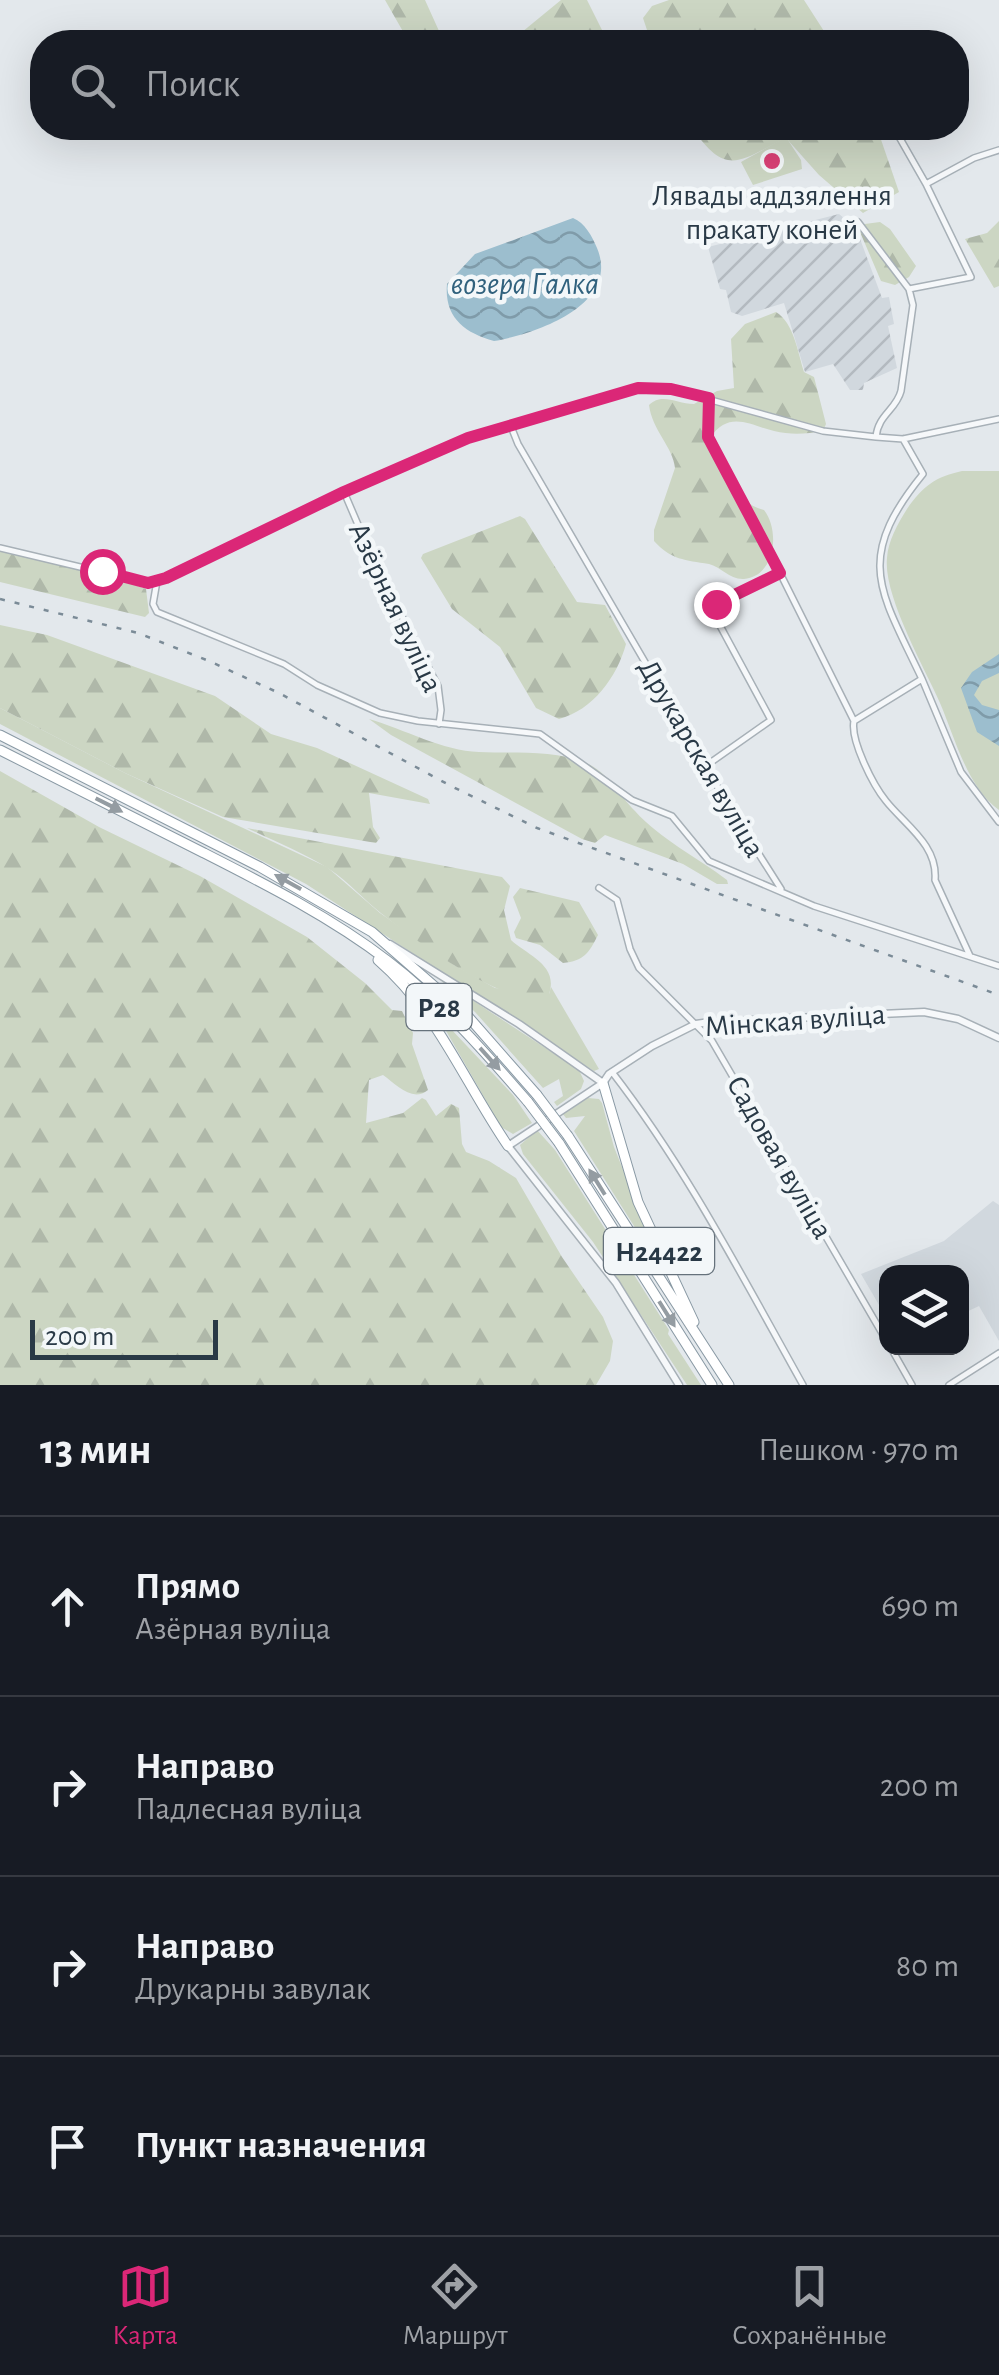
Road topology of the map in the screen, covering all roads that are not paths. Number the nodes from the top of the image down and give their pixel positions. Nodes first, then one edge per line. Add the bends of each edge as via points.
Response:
1 (901, 140) edge
2 (999, 150) edge
3 (926, 184) junction
4 (858, 222) dead end
5 (909, 288) junction
6 (709, 398) junction
7 (999, 419) edge
8 (510, 424) junction
9 (876, 437) junction
10 (903, 439) junction
11 (344, 492) junction
12 (0, 548) edge
13 (780, 573) junction
14 (157, 581) junction
15 (922, 679) junction
16 (854, 721) junction
17 (439, 724) junction
18 (0, 734) edge
19 (0, 750) edge
20 (706, 764) junction
21 (999, 822) edge
22 (599, 888) dead end
23 (783, 891) junction
24 (338, 927) junction
25 (372, 932) junction
26 (970, 956) junction
27 (999, 966) edge
28 (696, 1024) junction
29 (999, 1038) edge
30 (612, 1072) junction
31 (603, 1083) junction
32 (508, 1146) junction
33 (879, 1328) edge
34 (708, 1351) junction
35 (999, 1353) edge
36 (895, 1355) edge
37 (959, 1382) edge
38 (679, 1385) edge
39 (712, 1385) edge
40 (729, 1385) edge
41 (802, 1385) edge
42 (912, 1385) edge
43 (949, 1385) edge

1 - 3 street
2 - 3 street
3 - 5 street via 971,277
4 - 5 street
5 - 9 street via 913,304 901,390 877,423
6 - 8 street, Азёрная вуліца via 638,388
6 - 9 street, Азёрная вуліца via 823,431
6 - 13 street via 708,437
7 - 10 street, Азёрная вуліца
8 - 11 street, Азёрная вуліца
8 - 20 street, Друкарская вуліца
9 - 10 street, Азёрная вуліца
10 - 15 street via 923,474 888,529 878,565 887,605
11 - 14 street, Азёрная вуліца
11 - 17 street, Азёрная вуліца via 438,686
12 - 14 street
13 - 16 street
13 - 20 street via 711,609 771,720
14 - 17 street via 157,612 284,664 364,707
15 - 16 street
15 - 21 street via 961,772
16 - 26 street via 853,737 883,798 923,841
17 - 23 street via 540,734 632,800 672,816 709,861
25 -> 18 highway, Р28
19 -> 24 highway, Р28
20 - 23 street, Друкарская вуліца
22 - 28 street, Садовая вуліца via 618,900 639,968
23 - 26 street, Друкарская вуліца
24 - 32 highway, Н24422 via 415,996
24 -> 39 highway, Р28, bridge via 420,988 528,1102
25 - 31 street
34 -> 25 highway, Р28, bridge via 538,1095 465,1012
26 - 27 street, Друкарская вуліца
28 - 29 street, Мінская вуліца via 924,1012
28 - 30 street, Мінская вуліца
28 - 33 street, Садовая вуліца
30 - 31 street, Мінская вуліца
30 - 41 street via 652,1124
31 - 32 street, Мінская вуліца
31 - 34 highway, Н24422 via 638,1202
32 - 38 street, Н24422 via 606,1270
34 - 40 highway, Р28
35 - 37 street
36 - 42 street
37 - 43 street

